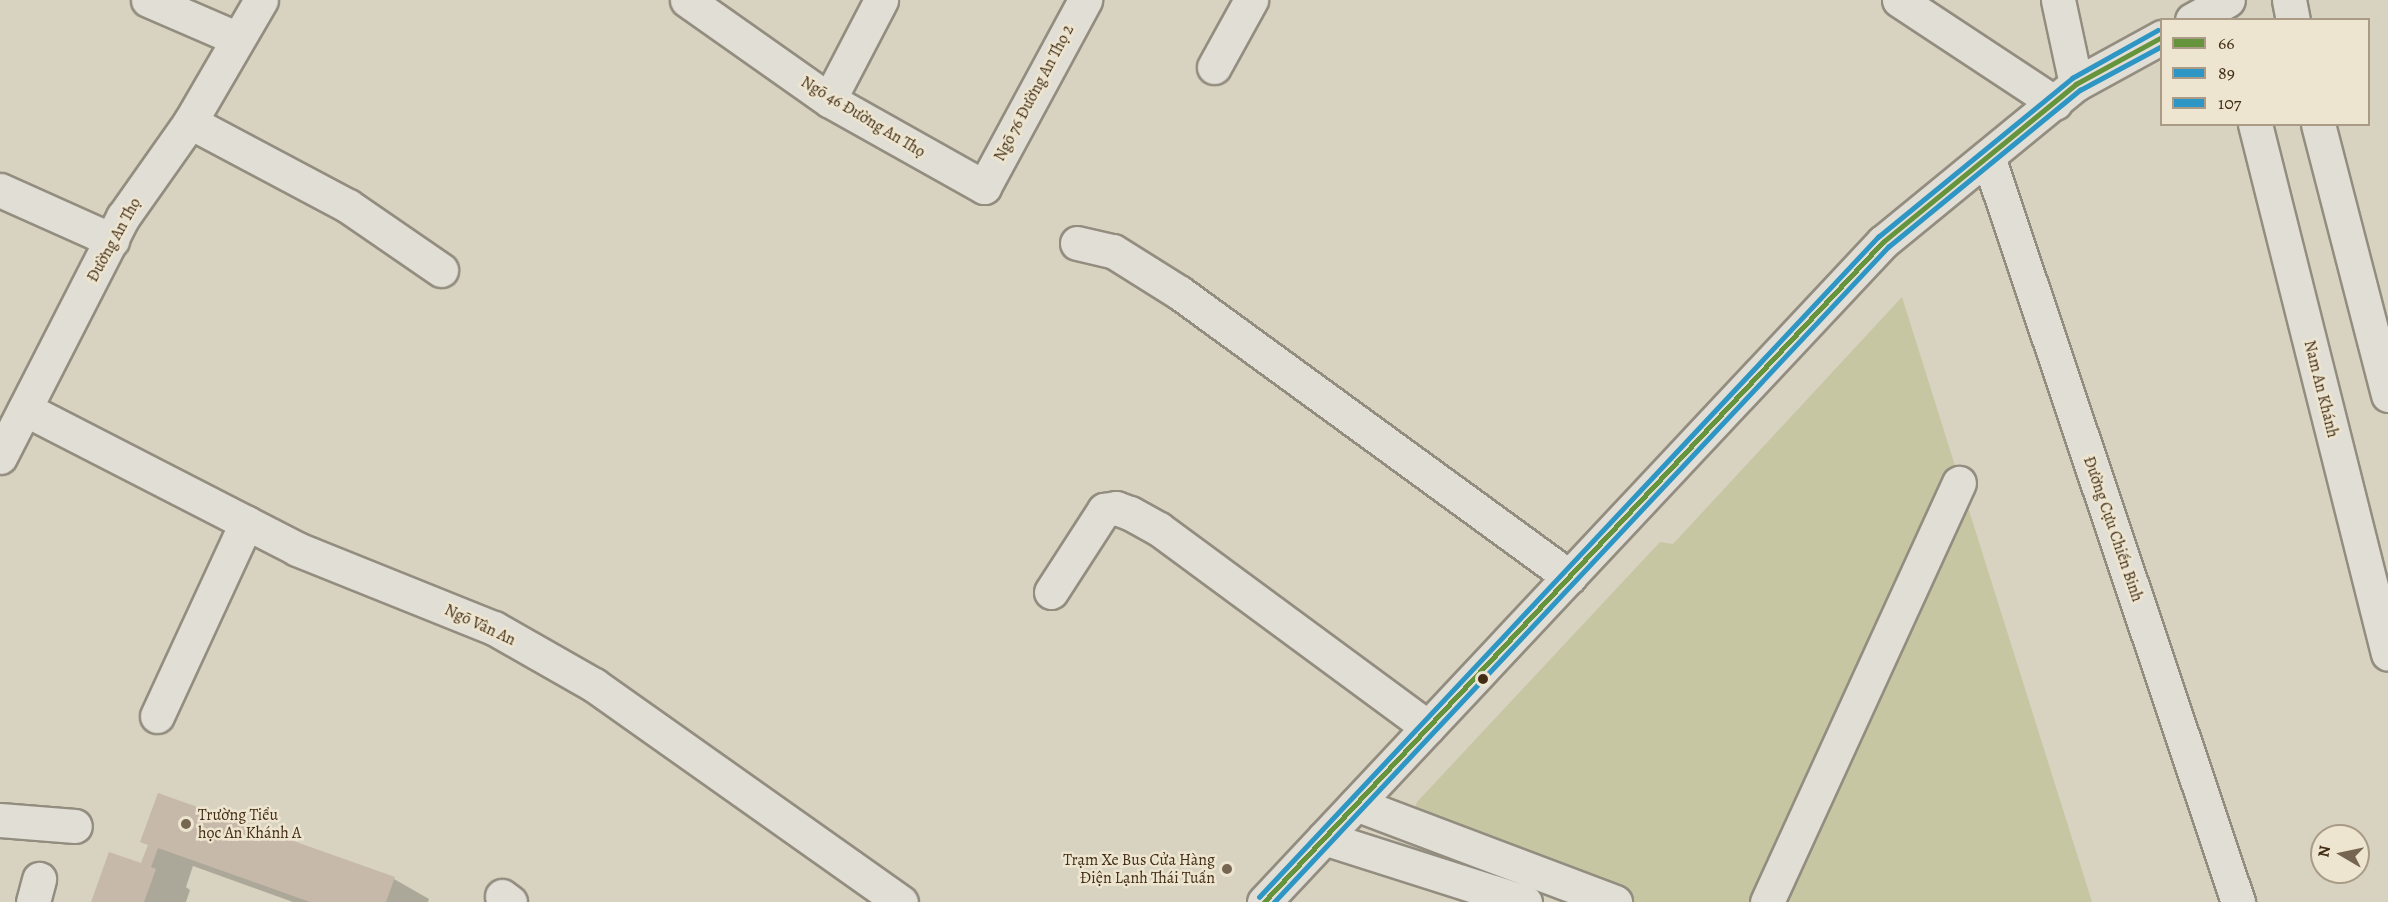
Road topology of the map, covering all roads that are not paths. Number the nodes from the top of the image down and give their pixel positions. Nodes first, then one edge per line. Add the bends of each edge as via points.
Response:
1 (148, 0) edge
2 (261, 0) edge
3 (881, 0) edge
4 (1085, 0) edge
5 (1251, 0) edge
6 (1899, 0) edge
7 (2058, 0) edge
8 (2289, 0) edge
9 (691, 1) edge
10 (2228, 5) edge
11 (2197, 18) edge
12 (2294, 18) edge
13 (236, 38) junction
14 (2160, 38) edge
15 (1214, 67) dead end
16 (2065, 93) junction
17 (829, 100) junction
18 (190, 122) junction
19 (2256, 126) edge
20 (2319, 126) edge
21 (1988, 157) junction
22 (984, 186) joint
23 (0, 190) edge
24 (112, 240) junction
25 (1077, 243) dead end
26 (441, 270) dead end
27 (2388, 395) edge
28 (25, 409) junction
29 (1, 455) edge
30 (1959, 483) dead end
31 (246, 523) junction
32 (1569, 577) junction
33 (1051, 592) dead end
34 (2388, 654) edge
35 (157, 716) dead end
36 (1428, 727) junction
37 (1356, 804) junction
38 (0, 820) edge
39 (75, 826) dead end
40 (1324, 838) junction
41 (1450, 889) edge
42 (901, 902) edge
43 (1264, 902) edge
44 (1525, 902) edge
45 (1615, 902) edge
46 (1767, 902) edge
47 (2238, 902) edge

1 - 13 street
2 - 13 street, Đường An Thọ
3 - 17 street
4 - 22 street, Ngõ 76 Đường An Thọ 2
5 - 15 street
6 - 16 street
7 - 16 street
8 - 12 street
9 - 17 street, Ngõ 46 Đường An Thọ
10 - 11 street
13 - 18 street, Đường An Thọ
14 - 16 street
16 - 21 street
17 - 22 street, Ngõ 46 Đường An Thọ
18 - 24 street, Đường An Thọ via 123,217
18 - 26 street via 348,206
19 - 34 street, Nam An Khánh
20 - 27 street
21 - 32 street via 1883,242
21 - 47 street, Đường Cựu Chiến Binh
23 - 24 street
24 - 28 street, Đường An Thọ
25 - 32 street via 1113,251 1180,293
28 - 29 street, Đường An Thọ
28 - 31 street, Ngõ Vân An
30 - 46 street
31 - 35 street
31 - 42 street, Ngõ Vân An via 297,549 494,628 594,684
32 - 36 street
33 - 36 street via 1104,510 1130,513 1159,530
36 - 37 street
37 - 40 street
37 - 45 street
38 - 39 street
40 - 41 street
40 - 43 street
41 - 44 street

